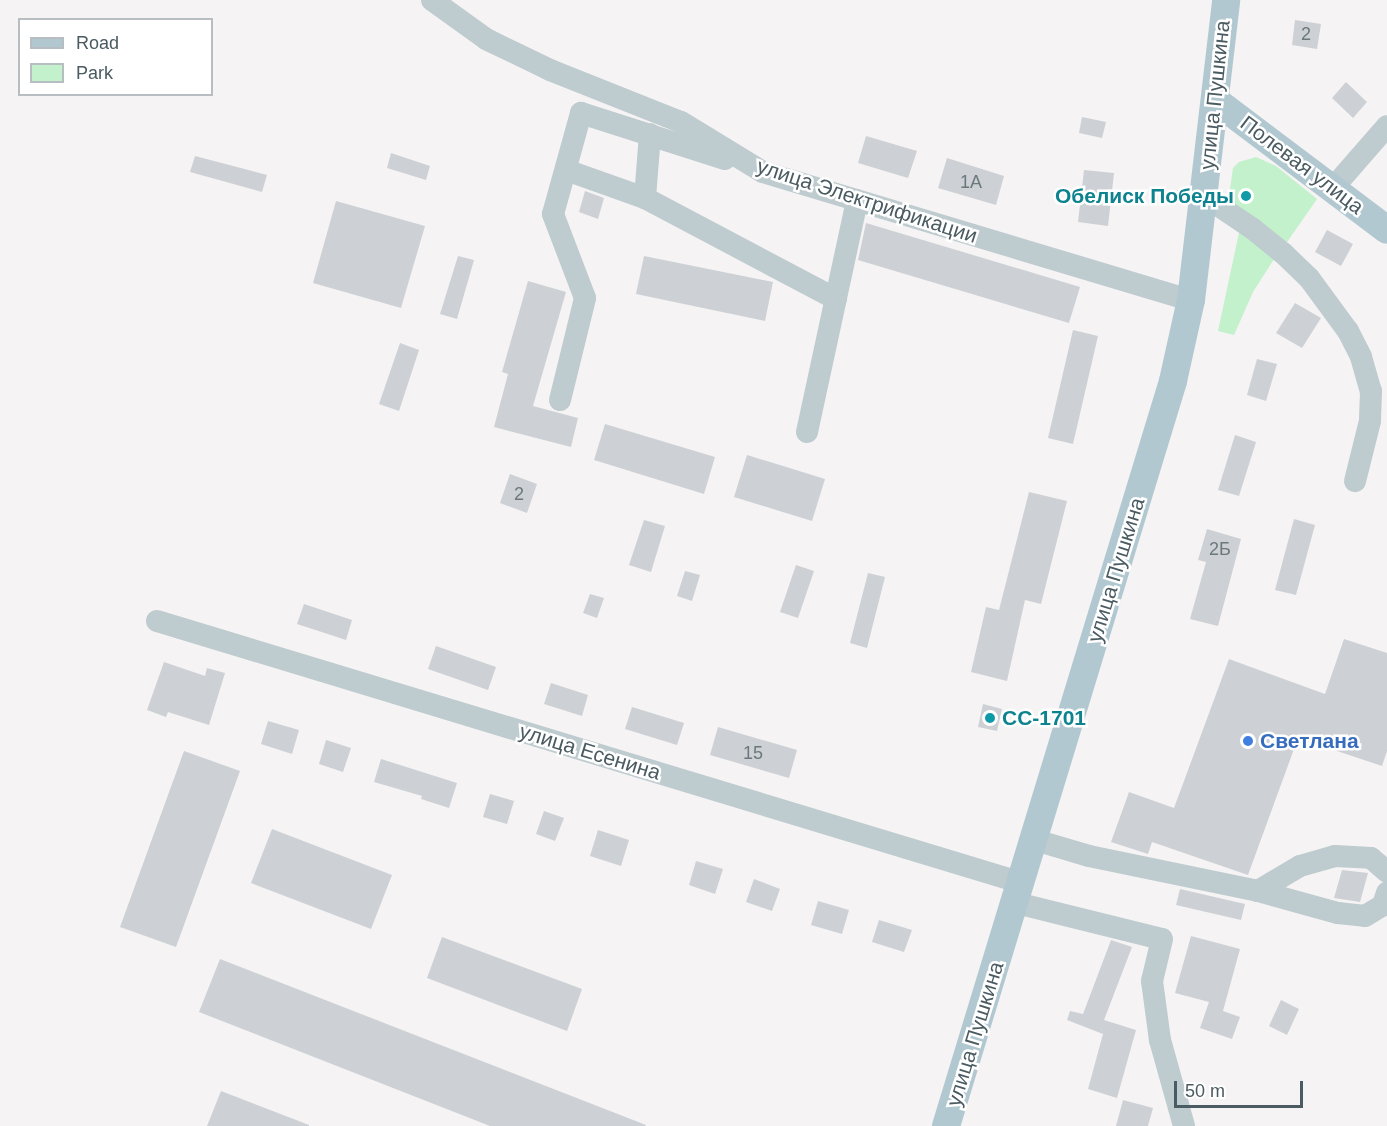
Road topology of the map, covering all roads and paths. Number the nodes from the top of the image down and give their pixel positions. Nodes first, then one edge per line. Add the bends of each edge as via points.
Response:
1 (432, 0) edge
2 (1226, 0) edge
3 (1216, 101) junction
4 (1387, 126) edge
5 (650, 134) junction
6 (566, 170) junction
7 (763, 172) junction
8 (1333, 188) junction
9 (1204, 196) junction
10 (645, 198) junction
11 (857, 200) junction
12 (1387, 230) edge
13 (836, 299) junction
14 (1191, 300) junction
15 (560, 400) dead end
16 (807, 432) dead end
17 (1354, 481) dead end
18 (157, 621) dead end
19 (1035, 840) junction
20 (1387, 872) edge
21 (1258, 891) junction
22 (1019, 893) junction
23 (1387, 893) edge
24 (946, 1126) edge
25 (1184, 1126) edge

1 - 7 street, улица Электрификации via 486,39 550,70 681,122
2 - 3 main road, улица Пушкина
3 - 8 main road, Полевая улица
3 - 9 main road, улица Пушкина
4 - 8 street
5 - 6 street via 581,113
5 - 7 street
5 - 10 street
6 - 10 street
6 - 15 street via 553,214 585,298
7 - 11 street, улица Электрификации
8 - 12 main road, Полевая улица
9 - 14 main road, улица Пушкина
9 - 17 street via 1253,229 1309,278 1328,301 1361,357 1371,391 1370,421
10 - 13 street
11 - 13 street
11 - 14 street, улица Электрификации
13 - 16 street
14 - 19 main road, улица Пушкина via 1173,381
18 - 22 street, улица Есенина
19 - 21 street via 1106,860
19 - 22 main road, улица Пушкина
20 - 21 street via 1371,858 1335,856 1300,866
21 - 23 street via 1338,913 1365,916 1383,904
22 - 24 main road, улица Пушкина
22 - 25 street, улица Есенина via 1162,939 1152,981 1160,1040

